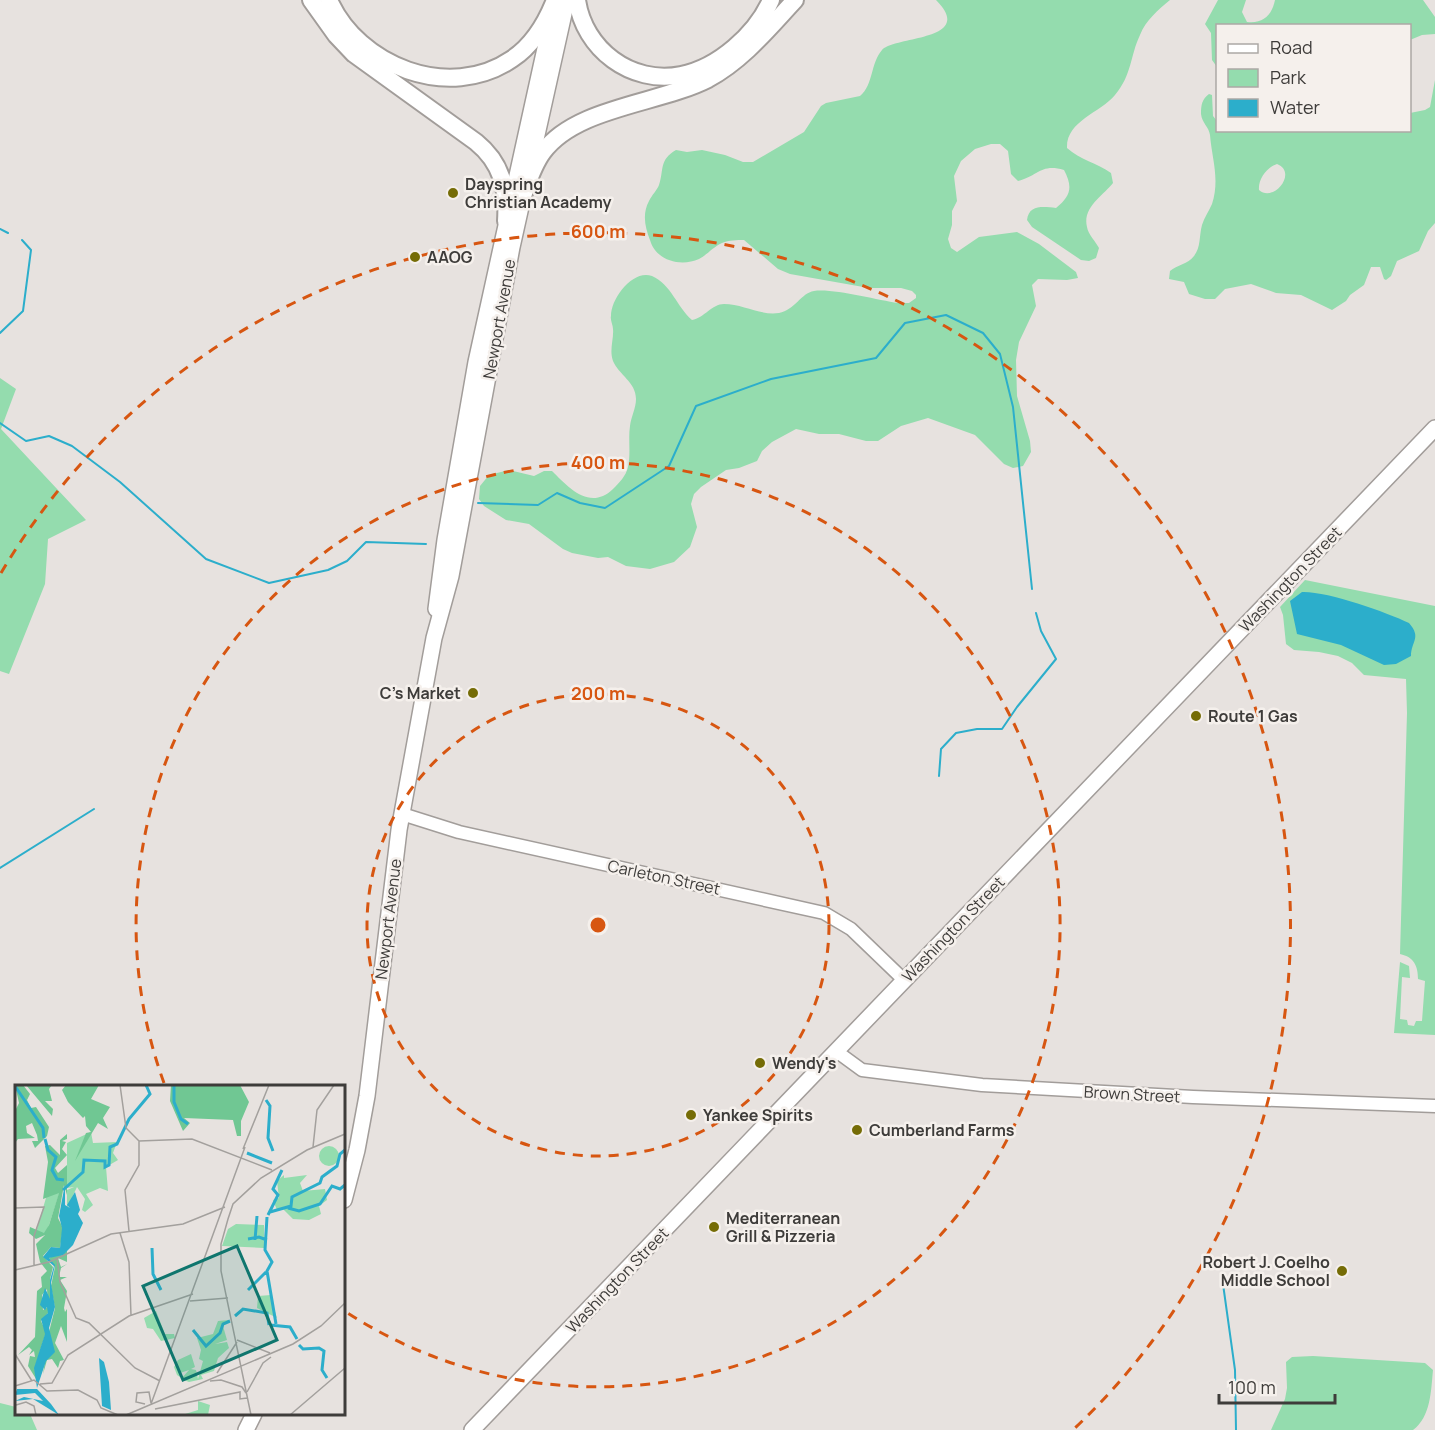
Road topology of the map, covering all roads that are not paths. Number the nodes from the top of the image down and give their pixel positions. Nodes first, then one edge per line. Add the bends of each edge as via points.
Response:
1 (311, 0) edge
2 (329, 0) edge
3 (555, 0) edge
4 (567, 0) edge
5 (577, 0) edge
6 (771, 0) edge
7 (795, 0) edge
8 (524, 193) junction
9 (506, 221) junction
10 (1435, 428) edge
11 (434, 638) junction
12 (402, 814) junction
13 (904, 980) junction
14 (836, 1051) junction
15 (1435, 1106) edge
16 (345, 1196) edge
17 (253, 1415) edge
18 (246, 1430) edge
19 (472, 1430) edge

1 - 9 highway via 354,54 490,155 505,187
2 - 3 highway via 347,29 377,56 407,70 447,77 479,73 512,60 537,35
3 - 9 main road, Newport Avenue
4 - 8 main road, Newport Avenue
5 - 6 highway via 584,26 602,52 634,71 668,77 702,68 728,51 754,26
7 - 8 highway via 745,53 716,74 685,89 566,130 543,152
8 - 11 main road, Newport Avenue via 502,294 463,520
9 - 11 main road, Newport Avenue via 445,540
10 - 13 main road, Washington Street
11 - 12 main road, Newport Avenue
12 - 13 street, Carleton Street via 459,832 824,913 851,929
12 - 16 main road, Newport Avenue via 368,1096
13 - 14 main road, Washington Street
14 - 15 street, Brown Street via 862,1070 982,1085
14 - 19 main road, Washington Street
17 - 18 main road

